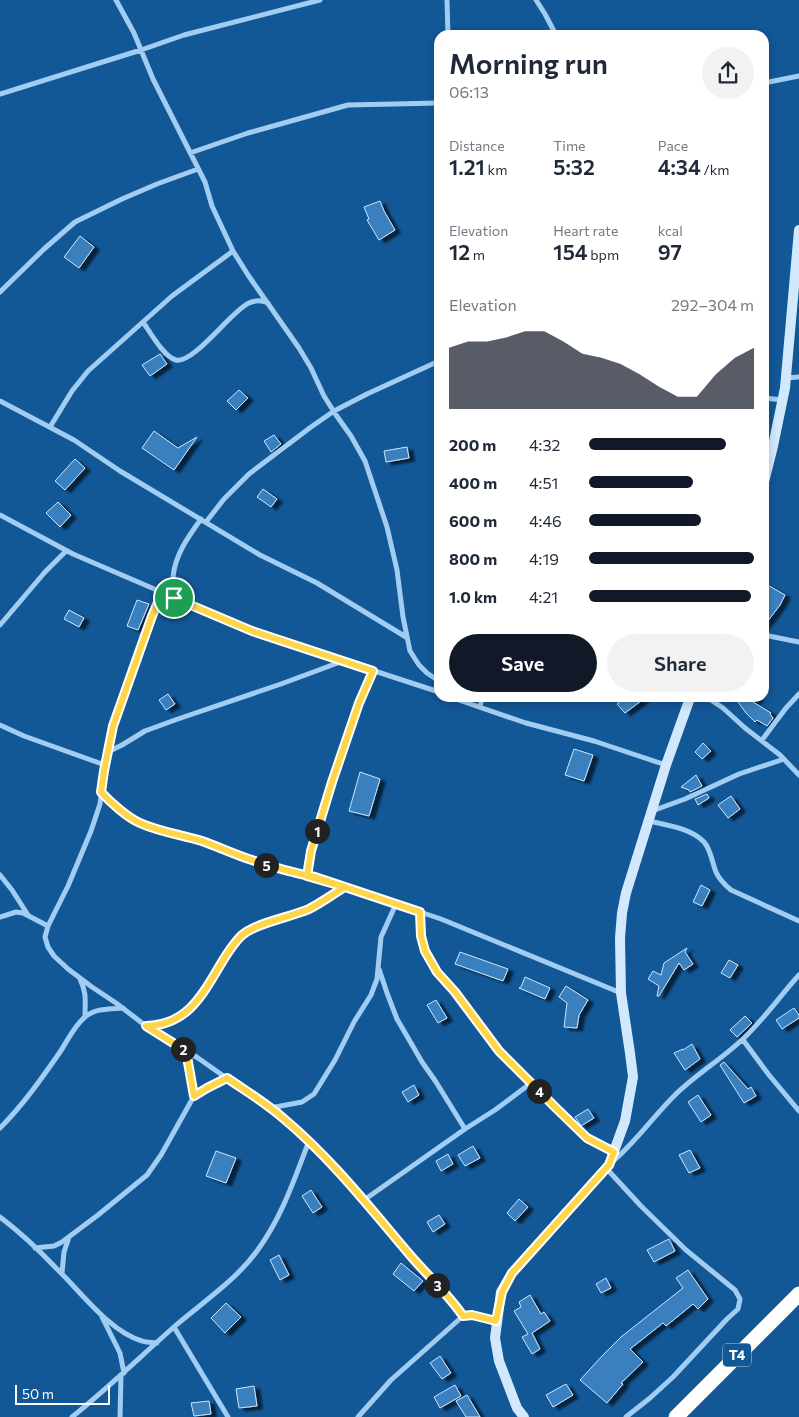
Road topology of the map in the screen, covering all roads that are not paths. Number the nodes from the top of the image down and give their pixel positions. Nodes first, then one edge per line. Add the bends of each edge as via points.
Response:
1 (116, 0) edge
2 (320, 0) edge
3 (446, 0) edge
4 (536, 0) edge
5 (448, 30) edge
6 (554, 30) edge
7 (141, 50) junction
8 (799, 76) edge
9 (769, 82) edge
10 (0, 94) edge
11 (434, 103) edge
12 (190, 153) junction
13 (198, 169) junction
14 (799, 230) edge
15 (233, 251) junction
16 (0, 292) edge
17 (268, 303) junction
18 (143, 322) junction
19 (434, 363) edge
20 (799, 377) edge
21 (786, 378) junction
22 (769, 399) edge
23 (783, 400) junction
24 (0, 401) edge
25 (334, 411) junction
26 (50, 427) junction
27 (769, 462) edge
28 (0, 516) edge
29 (204, 521) junction
30 (66, 551) junction
31 (162, 593) junction
32 (174, 598) junction
33 (0, 625) edge
34 (769, 636) edge
35 (406, 637) junction
36 (799, 642) edge
37 (343, 661) junction
38 (373, 671) junction
39 (434, 678) edge
40 (434, 690) edge
41 (799, 694) edge
42 (469, 702) edge
43 (481, 702) edge
44 (689, 702) edge
45 (714, 702) edge
46 (480, 707) junction
47 (0, 726) edge
48 (762, 740) junction
49 (108, 752) junction
50 (784, 759) junction
51 (105, 765) junction
52 (666, 765) junction
53 (799, 774) edge
54 (101, 792) junction
55 (650, 816) junction
56 (0, 874) edge
57 (307, 876) junction
58 (345, 887) junction
59 (396, 904) junction
60 (420, 912) junction
61 (28, 915) junction
62 (0, 917) edge
63 (799, 921) edge
64 (48, 926) junction
65 (378, 966) junction
66 (799, 975) edge
67 (80, 978) junction
68 (621, 993) junction
69 (123, 1008) junction
70 (85, 1016) junction
71 (146, 1026) junction
72 (743, 1040) junction
73 (186, 1051) junction
74 (227, 1078) junction
75 (531, 1083) junction
76 (194, 1096) junction
77 (270, 1108) junction
78 (799, 1111) edge
79 (0, 1128) edge
80 (465, 1129) junction
81 (309, 1141) junction
82 (614, 1152) junction
83 (608, 1167) junction
84 (364, 1200) junction
85 (0, 1217) edge
86 (69, 1237) junction
87 (35, 1248) junction
88 (62, 1273) junction
89 (799, 1294) edge
90 (101, 1314) junction
91 (463, 1316) junction
92 (496, 1321) junction
93 (174, 1327) junction
94 (157, 1343) junction
95 (123, 1374) junction
96 (72, 1417) edge
97 (120, 1417) edge
98 (228, 1417) edge
99 (358, 1417) edge
100 (524, 1417) edge
101 (626, 1417) edge
102 (676, 1417) edge

1 - 7 street
2 - 7 street via 215,26
3 - 5 street
4 - 6 street
7 - 10 street
7 - 12 street
8 - 9 street
11 - 12 street via 348,105
12 - 13 street
13 - 15 street
13 - 16 street via 122,199 75,222
14 - 21 street
15 - 17 street
15 - 18 street
17 - 18 street via 255,300 247,303 210,339 183,359 176,360 167,355
17 - 25 street via 299,348
18 - 26 street via 88,371
19 - 25 street
20 - 21 street
21 - 23 street
22 - 23 street
23 - 27 street
24 - 26 street
25 - 29 street via 249,474
25 - 35 street via 365,461 387,527 397,570
26 - 29 street
28 - 30 street
29 - 32 street via 187,539 177,558
29 - 35 street via 260,556 317,583
30 - 31 street
30 - 33 street
31 - 32 street
31 - 49 street via 116,717
32 - 37 street via 252,631
34 - 36 street
35 - 39 street via 414,659
37 - 38 street
37 - 49 street via 145,731
38 - 40 street
38 - 57 street via 332,782 311,851
41 - 48 street
42 - 46 street
43 - 46 street
44 - 52 street
45 - 48 street
46 - 52 street
47 - 51 street
48 - 50 street
49 - 51 street
50 - 53 street
50 - 55 street via 739,774
51 - 54 street
52 - 55 street
54 - 57 street via 138,823
54 - 64 street via 91,831
55 - 63 street via 704,842 716,873 731,890
55 - 68 street via 622,913
56 - 61 street
57 - 58 street
58 - 59 street
58 - 71 street via 309,909 242,936 192,1008 167,1023
59 - 60 street
59 - 65 street via 381,937
60 - 68 street
60 - 75 street via 425,951 437,972 499,1051
61 - 62 street via 16,912
61 - 64 street
64 - 67 street via 45,937 54,956
65 - 77 street via 371,995 314,1094 302,1102
65 - 80 street via 397,1019
66 - 72 street
67 - 69 street
67 - 70 street via 86,999
68 - 82 street via 632,1078 625,1121
69 - 70 street via 103,1009
69 - 71 street
70 - 79 street via 30,1095
71 - 73 street
72 - 78 street
72 - 83 street via 679,1091
73 - 74 street
73 - 76 street
74 - 76 street
74 - 77 street
75 - 80 street
75 - 82 street via 587,1138
76 - 86 street via 147,1175
77 - 81 street
80 - 84 street
81 - 84 street
81 - 93 street via 288,1196 257,1251 243,1268
82 - 83 street
83 - 92 street via 512,1273 502,1292
83 - 101 street via 641,1206 686,1250 735,1290 740,1299 738,1309 673,1377
84 - 91 street
85 - 87 street
86 - 87 street via 54,1246
86 - 88 street
87 - 88 street
88 - 90 street
89 - 102 highway, T4
90 - 94 street via 128,1335 143,1342
90 - 95 street via 120,1353
91 - 92 street
91 - 99 street via 391,1380
92 - 100 street via 494,1338 499,1361 517,1408
93 - 94 street
93 - 98 street
94 - 95 street
95 - 96 street
95 - 97 street

